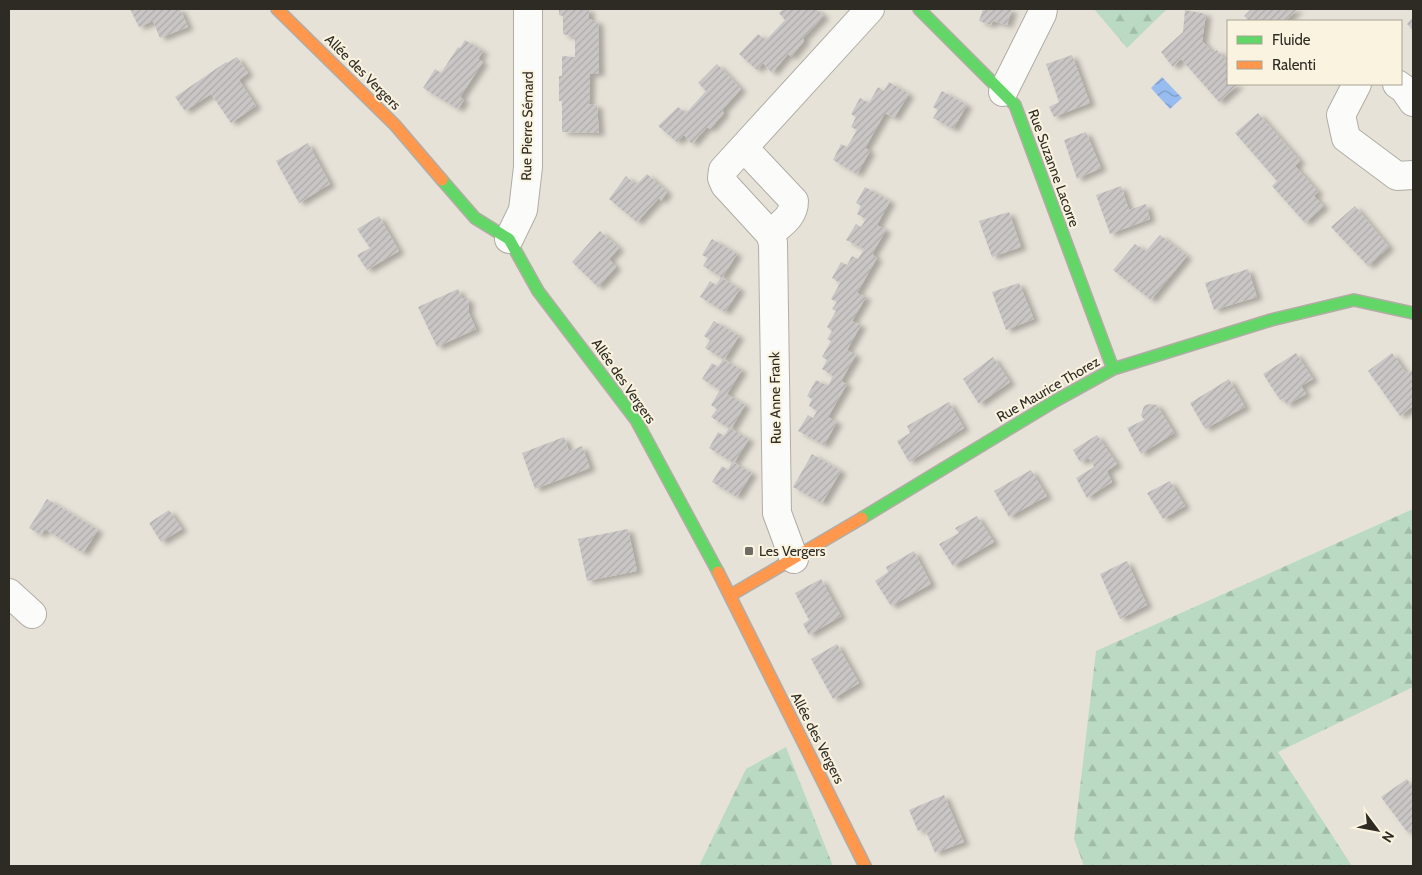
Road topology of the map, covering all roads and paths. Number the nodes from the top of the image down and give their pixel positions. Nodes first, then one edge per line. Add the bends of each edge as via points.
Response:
1 (277, 9) edge
2 (528, 9) edge
3 (870, 9) edge
4 (919, 9) edge
5 (1043, 9) edge
6 (1356, 85) edge
7 (1398, 85) edge
8 (1003, 92) junction
9 (1413, 102) edge
10 (744, 148) junction
11 (1413, 175) edge
12 (770, 234) junction
13 (509, 239) junction
14 (1413, 313) edge
15 (1113, 369) junction
16 (794, 559) junction
17 (9, 593) edge
18 (731, 595) junction
19 (32, 614) dead end
20 (865, 866) edge

1 - 13 street, Allée des Vergers via 395,125 476,218
2 - 13 street, Rue Pierre Sémard via 528,167 523,210
3 - 10 street
4 - 8 street, Rue Suzanne Lacorre
5 - 8 street
6 - 11 street via 1341,115 1346,138 1397,176
7 - 9 street
8 - 15 street, Rue Suzanne Lacorre via 1015,105
10 - 12 street via 724,170 722,178
10 - 12 street via 794,202 791,215
12 - 16 street, Rue Anne Frank via 773,244 777,513
13 - 18 street, Allée des Vergers via 538,291 636,420
14 - 15 street, Rue Maurice Thorez via 1354,300 1271,320
15 - 16 street, Rue Maurice Thorez
16 - 18 street, Rue Maurice Thorez
17 - 19 street
18 - 20 street, Allée des Vergers

